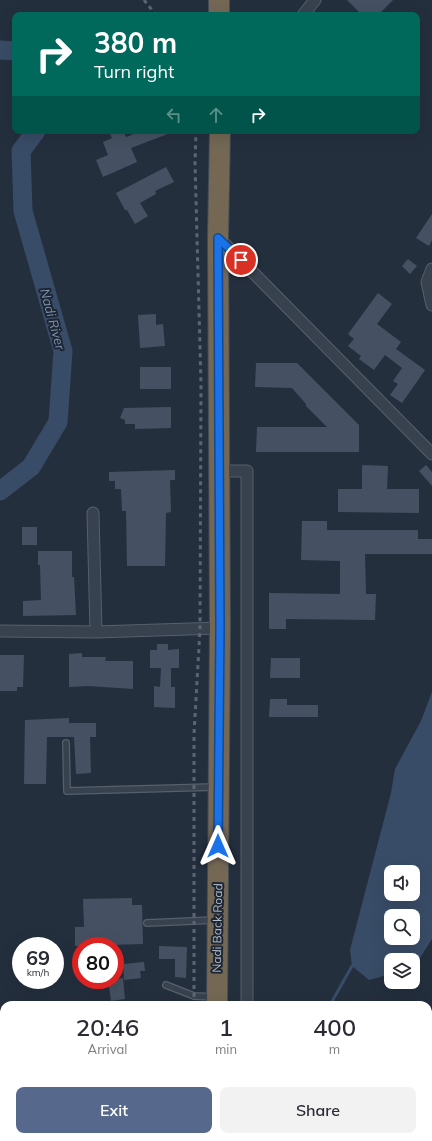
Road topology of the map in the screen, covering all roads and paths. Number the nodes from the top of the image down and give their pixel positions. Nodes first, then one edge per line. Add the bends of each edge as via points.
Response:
1 (219, 0) edge
2 (315, 0) edge
3 (219, 12) edge
4 (305, 12) edge
5 (220, 134) edge
6 (218, 238) junction
7 (432, 269) edge
8 (432, 305) edge
9 (432, 454) edge
10 (219, 471) junction
11 (94, 513) dead end
12 (220, 628) junction
13 (0, 631) edge
14 (96, 632) junction
15 (66, 743) dead end
16 (219, 787) junction
17 (218, 920) junction
18 (147, 923) dead end
19 (166, 986) dead end
20 (217, 1001) edge
21 (247, 1001) edge

1 - 3 highway
2 - 4 street
5 - 6 highway, Nadi Back Road
6 - 9 street
6 - 10 highway, Nadi Back Road
7 - 8 street via 427,282
10 - 12 highway, Nadi Back Road
10 - 21 street via 246,471
11 - 14 street
12 - 14 street
12 - 16 highway, Nadi Back Road
13 - 14 street
15 - 16 lane via 67,791
16 - 17 highway, Nadi Back Road
17 - 18 lane
17 - 20 highway, Nadi Back Road
19 - 20 lane

